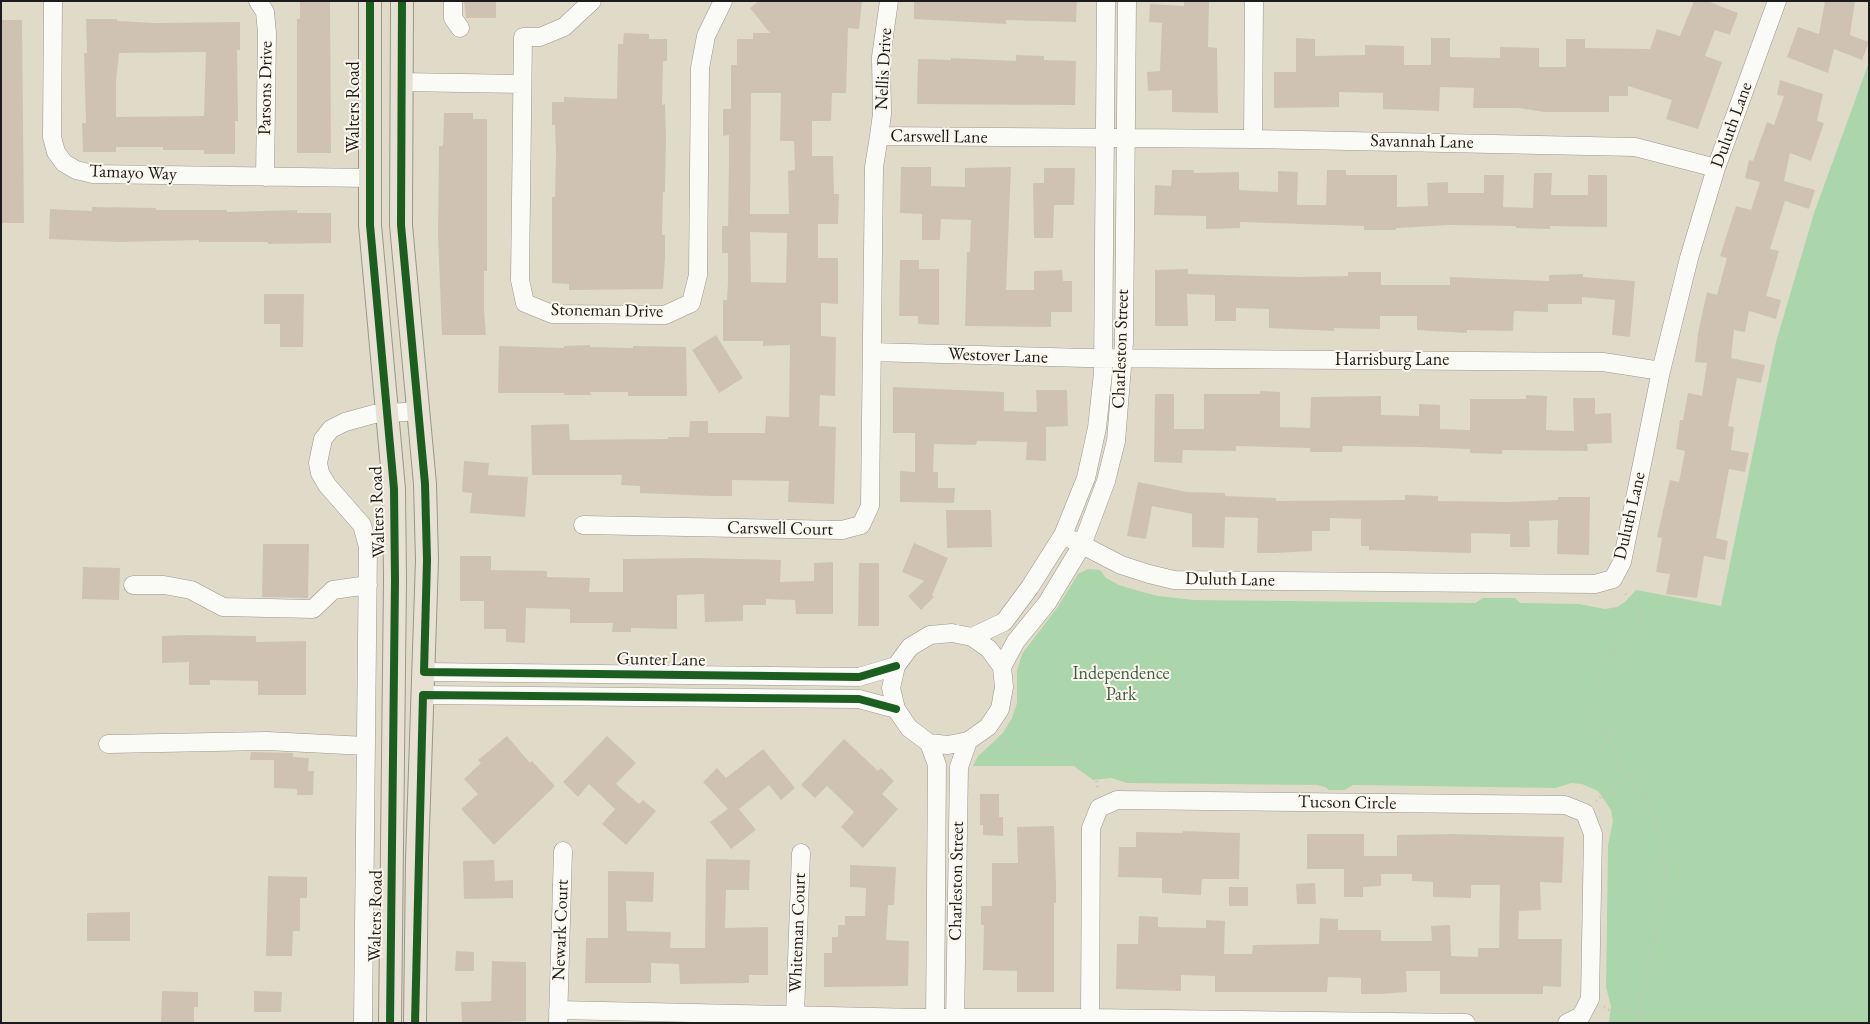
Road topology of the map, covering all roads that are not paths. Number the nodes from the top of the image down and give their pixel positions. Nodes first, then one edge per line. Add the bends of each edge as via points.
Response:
1 (53, 1) edge
2 (258, 1) edge
3 (370, 1) edge
4 (402, 1) edge
5 (453, 1) edge
6 (592, 1) edge
7 (723, 1) edge
8 (890, 1) edge
9 (1106, 1) edge
10 (1126, 1) edge
11 (1254, 1) edge
12 (1777, 1) edge
13 (460, 28) dead end
14 (401, 82) junction
15 (522, 84) junction
16 (879, 136) junction
17 (1104, 138) junction
18 (1125, 139) junction
19 (1253, 139) junction
20 (1716, 168) junction
21 (265, 177) junction
22 (368, 178) junction
23 (872, 352) junction
24 (1102, 358) junction
25 (1123, 358) junction
26 (1661, 372) junction
27 (419, 411) junction
28 (388, 412) junction
29 (583, 525) dead end
30 (1063, 535) junction
31 (1082, 545) junction
32 (133, 585) dead end
33 (368, 585) junction
34 (972, 637) junction
35 (896, 666) junction
36 (1002, 667) junction
37 (424, 672) junction
38 (423, 695) junction
39 (896, 708) junction
40 (968, 741) junction
41 (929, 742) junction
42 (108, 744) dead end
43 (366, 746) junction
44 (563, 850) dead end
45 (801, 853) dead end
46 (795, 1014) junction
47 (558, 1017) edge
48 (1090, 1018) junction
49 (935, 1020) edge
50 (955, 1020) edge
51 (362, 1023) edge
52 (390, 1023) edge
53 (415, 1023) edge
54 (1466, 1023) edge
55 (1567, 1023) edge

1 - 21 street, Tamayo Way via 52,137 56,152 64,163 93,174
2 - 21 street, Parsons Drive via 265,12 267,33
3 - 22 main road, Walters Road
4 - 14 main road
5 - 13 street via 453,18
6 - 15 street via 564,27 540,37 517,32
7 - 15 street, Stoneman Drive via 706,36 700,68 698,275 692,304 665,315 552,314 525,304 520,280
8 - 16 street, Nellis Drive via 882,57
9 - 17 street, Charleston Street
10 - 18 street, Charleston Street
11 - 19 street
12 - 20 street, Duluth Lane
14 - 15 street
14 - 27 main road via 400,225
16 - 17 street, Carswell Lane
16 - 23 street, Carswell Lane via 874,167
17 - 18 street, Carswell Lane
17 - 24 street, Charleston Street
18 - 19 street, Savannah Lane
18 - 25 street, Charleston Street
19 - 20 street, Savannah Lane via 1635,146
20 - 26 street, Duluth Lane via 1689,258
21 - 22 street, Tamayo Way
22 - 28 main road, Walters Road via 377,316
23 - 24 street, Westover Lane
23 - 29 street, Carswell Court via 870,506 861,525 842,530
24 - 25 street, Westover Lane
24 - 30 street, Charleston Street via 1097,428 1086,478
25 - 26 street, Harrisburg Lane via 1603,362
25 - 31 street, Charleston Street via 1116,441 1106,481
26 - 31 street, Duluth Lane via 1622,562 1613,579 1595,584 1174,580 1121,565
27 - 28 street, Walters Road
27 - 37 main road via 427,560
28 - 33 street, Walters Road via 345,422 331,429 319,451 320,473 365,531
28 - 52 main road, Walters Road via 394,489 395,580
30 - 31 street, Duluth Lane
30 - 34 street, Charleston Street via 1004,622
31 - 36 street, Charleston Street via 1047,603 1016,641
32 - 33 street via 164,585 192,590 223,607 313,610 333,590
33 - 43 street, Walters Road
34 - 35 street via 952,633 930,636 910,647
34 - 36 street via 989,649
35 - 37 street, Gunter Lane via 859,677
35 - 39 street via 891,688
36 - 40 street via 1004,687 1000,708 988,727
37 - 38 main road
38 - 39 street, Gunter Lane via 859,699
38 - 53 main road
39 - 41 street via 908,728
40 - 41 street via 948,745
40 - 50 street, Charleston Street via 959,767
41 - 49 street, Charleston Street via 937,765
42 - 43 street via 267,741
43 - 51 street, Walters Road
44 - 47 street, Newark Court
45 - 46 street, Whiteman Court
46 - 47 street
46 - 49 street
48 - 50 street
48 - 54 street
48 - 55 street, Tucson Circle via 1091,828 1098,808 1117,800 1565,805 1585,813 1593,834 1590,999 1581,1016
49 - 50 street

